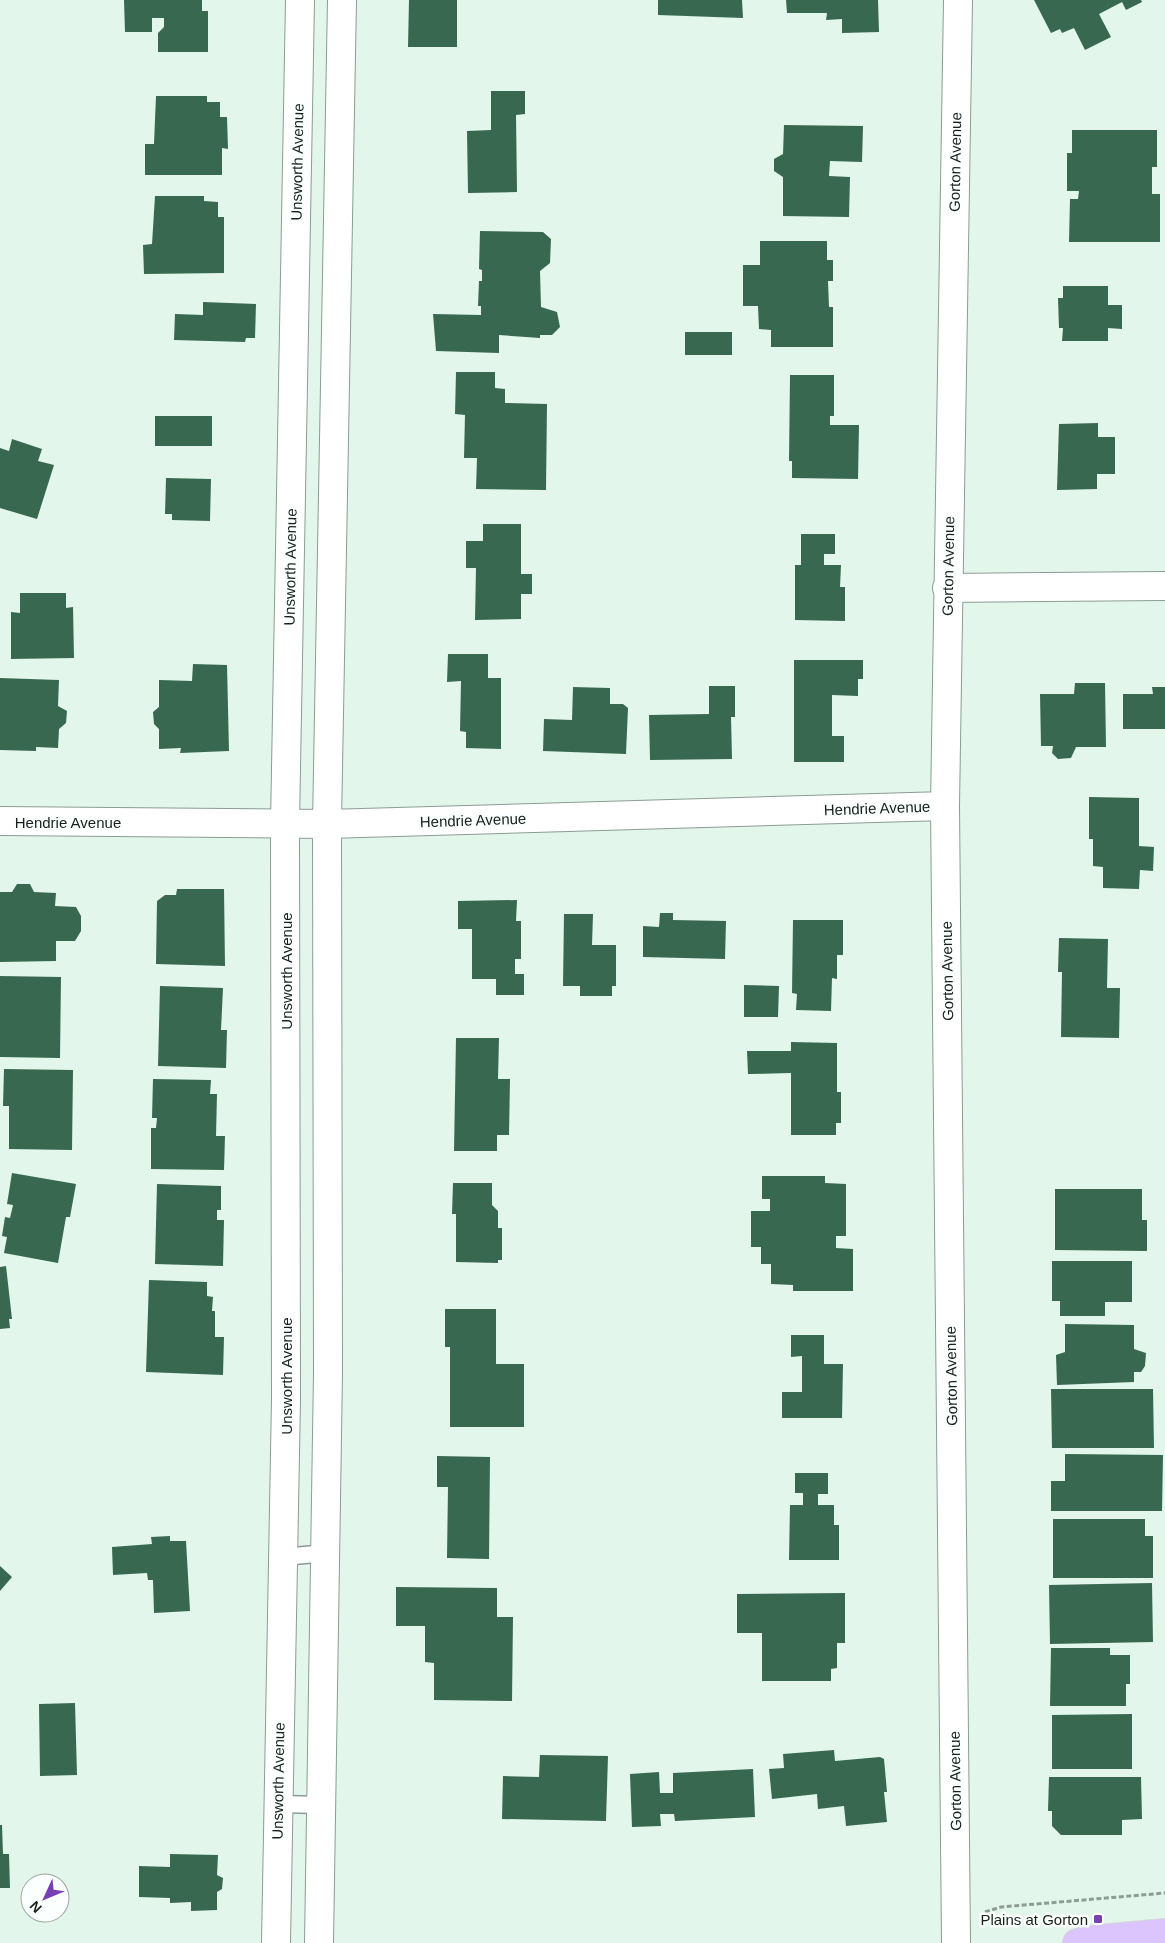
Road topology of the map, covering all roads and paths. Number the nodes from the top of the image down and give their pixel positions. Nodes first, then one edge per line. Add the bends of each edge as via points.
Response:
1 (300, 0) edge
2 (342, 0) edge
3 (958, 0) edge
4 (1165, 586) edge
5 (947, 588) junction
6 (945, 806) junction
7 (0, 821) edge
8 (286, 824) junction
9 (327, 824) junction
10 (326, 1553) junction
11 (283, 1557) junction
12 (278, 1804) junction
13 (322, 1805) junction
14 (1165, 1893) edge
15 (956, 1932) edge
16 (1165, 1933) edge
17 (276, 1943) edge
18 (319, 1943) edge
19 (1077, 1943) edge

1 - 8 street, Unsworth Avenue
2 - 9 street
3 - 5 street, Gorton Avenue
4 - 5 street
5 - 6 street, Gorton Avenue
6 - 9 street, Hendrie Avenue
6 - 15 street, Gorton Avenue
7 - 8 street, Hendrie Avenue
8 - 9 street, Hendrie Avenue
8 - 11 street, Unsworth Avenue
9 - 10 street
10 - 11 lane
10 - 13 street
11 - 12 street, Unsworth Avenue
12 - 13 lane
12 - 17 street, Unsworth Avenue
13 - 18 street
14 - 15 path via 1000,1907
16 - 19 main road

